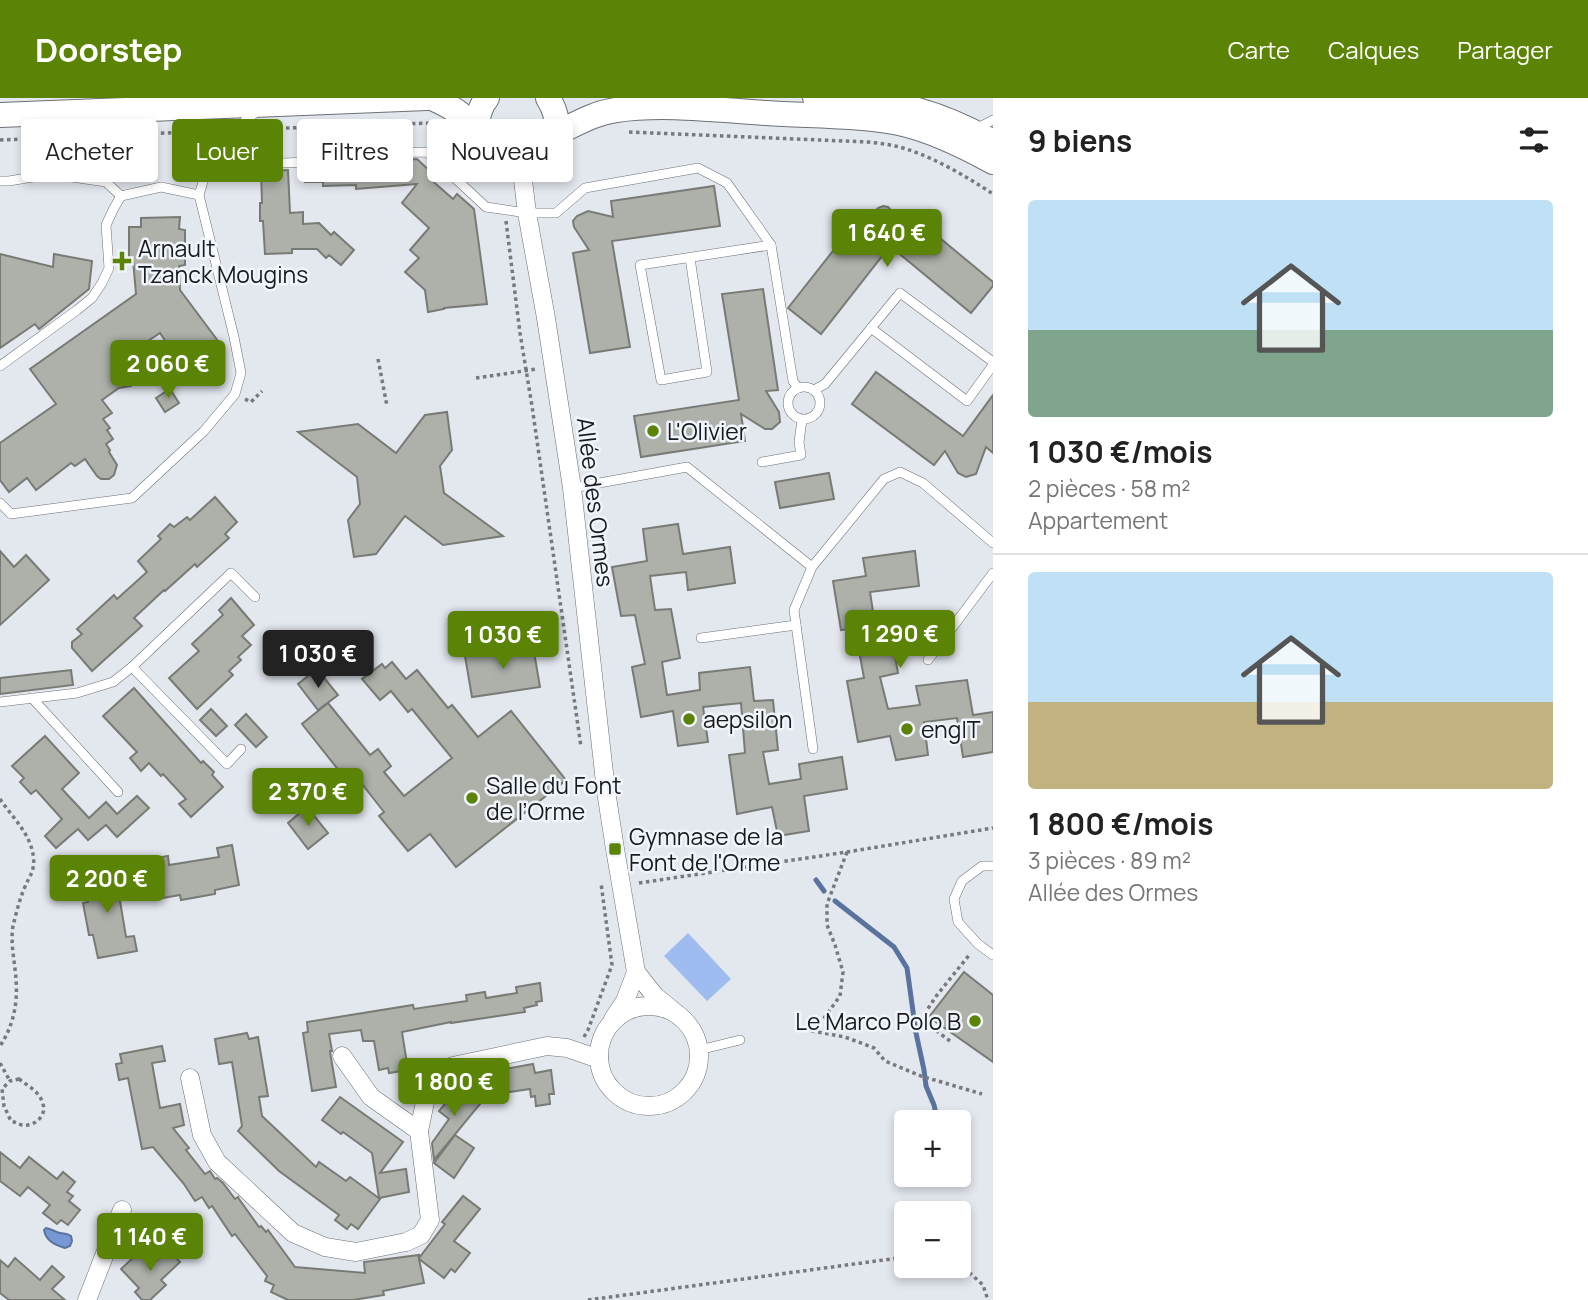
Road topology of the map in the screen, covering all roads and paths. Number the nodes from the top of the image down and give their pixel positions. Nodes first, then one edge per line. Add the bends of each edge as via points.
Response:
1 (429, 98) edge
2 (487, 98) edge
3 (548, 98) edge
4 (815, 98) edge
5 (268, 104) junction
6 (0, 115) edge
7 (467, 119) edge
8 (478, 119) edge
9 (558, 119) edge
10 (427, 124) edge
11 (573, 125) edge
12 (283, 128) edge
13 (986, 131) edge
14 (618, 132) dead end
15 (172, 133) edge
16 (0, 140) edge
17 (993, 162) edge
18 (283, 163) edge
19 (0, 181) edge
20 (523, 182) edge
21 (993, 194) edge
22 (199, 195) junction
23 (121, 196) junction
24 (504, 209) junction
25 (527, 214) junction
26 (771, 245) junction
27 (691, 258) junction
28 (871, 328) junction
29 (378, 359) dead end
30 (993, 363) edge
31 (0, 366) edge
32 (553, 367) junction
33 (526, 370) junction
34 (476, 378) dead end
35 (797, 388) junction
36 (814, 390) junction
37 (387, 406) dead end
38 (802, 420) junction
39 (762, 462) dead end
40 (572, 488) junction
41 (0, 503) edge
42 (993, 542) edge
43 (812, 567) junction
44 (993, 573) edge
45 (989, 587) edge
46 (255, 597) dead end
47 (796, 625) junction
48 (701, 638) dead end
49 (928, 660) dead end
50 (132, 667) junction
51 (32, 698) junction
52 (0, 702) edge
53 (813, 748) dead end
54 (242, 749) dead end
55 (582, 750) dead end
56 (118, 792) dead end
57 (0, 799) edge
58 (993, 828) edge
59 (847, 852) junction
60 (993, 866) edge
61 (600, 876) dead end
62 (621, 886) junction
63 (978, 944) junction
64 (993, 955) edge
65 (636, 972) junction
66 (682, 1018) junction
67 (610, 1025) junction
68 (740, 1040) dead end
69 (950, 1041) dead end
70 (0, 1046) edge
71 (699, 1050) junction
72 (576, 1051) junction
73 (342, 1056) dead end
74 (599, 1059) junction
75 (0, 1063) edge
76 (190, 1078) dead end
77 (10, 1081) junction
78 (982, 1094) dead end
79 (419, 1130) junction
80 (122, 1210) dead end
81 (894, 1259) edge
82 (971, 1274) edge
83 (87, 1300) edge
84 (588, 1300) edge
85 (988, 1300) edge

1 - 5 main road
1 - 7 main road via 456,109
2 - 8 main road
3 - 9 main road
4 - 13 main road via 901,106
5 - 6 main road
5 - 22 lane via 224,139 209,162
10 - 12 path
11 - 17 main road via 614,110 640,108 872,119 925,131
14 - 21 path via 888,145 970,178
15 - 16 path
18 - 24 lane via 310,162 326,154 427,152 486,207
19 - 23 lane via 51,174 106,182
20 - 25 street, Allée des Ormes
22 - 23 lane via 161,187
22 - 41 lane via 241,373 235,394 204,431 132,498 10,514
23 - 31 lane via 106,225 109,268 92,298
24 - 25 lane
24 - 33 path
25 - 26 lane via 556,213 585,188 698,168 727,183
25 - 32 street, Allée des Ormes
26 - 27 lane
26 - 35 lane
27 - 27 lane via 640,265 661,380 707,372
28 - 30 lane via 900,293
28 - 30 lane via 967,401
28 - 36 lane via 825,384
29 - 37 path
32 - 33 path
32 - 40 street, Allée des Ormes
33 - 34 path
33 - 55 path
35 - 36 lane
35 - 38 lane via 791,393 789,411
36 - 38 lane via 820,408 816,415
38 - 39 lane via 801,455
40 - 43 lane via 687,467
40 - 62 street, Allée des Ormes
42 - 43 lane via 923,483 900,471 884,480
43 - 47 lane via 794,610
44 - 45 lane
45 - 49 lane
46 - 50 lane via 231,573
47 - 48 lane
47 - 53 lane
50 - 51 lane via 113,682 77,693
50 - 54 lane via 227,764
51 - 52 lane
51 - 56 lane
57 - 70 path via 30,842 33,856 32,875 12,928 15,1013
58 - 59 path
59 - 62 path
59 - 78 path via 827,904 827,925 842,972 840,996 824,1018 807,1030 845,1037 874,1048 884,1061
60 - 63 lane via 982,866 962,881 954,900 958,922
61 - 72 path via 612,965
62 - 65 street, Allée des Ormes
63 - 64 lane
63 - 69 path via 921,1019
65 - 66 street via 655,996
65 - 67 street
66 - 67 street via 652,1006 636,1007
66 - 71 street
67 - 74 street via 603,1035
68 - 71 lane
71 - 74 street via 698,1065 682,1093 654,1105 638,1104 611,1088
72 - 74 street
72 - 79 street via 547,1046 453,1066 426,1097
73 - 79 street via 371,1097
75 - 77 path
76 - 79 street via 202,1135 217,1162 293,1233 325,1247 356,1252 421,1235 430,1220
77 - 77 path via 2,1089 11,1121 33,1124 44,1105 19,1079
80 - 83 street
81 - 84 path
82 - 85 path via 983,1285

